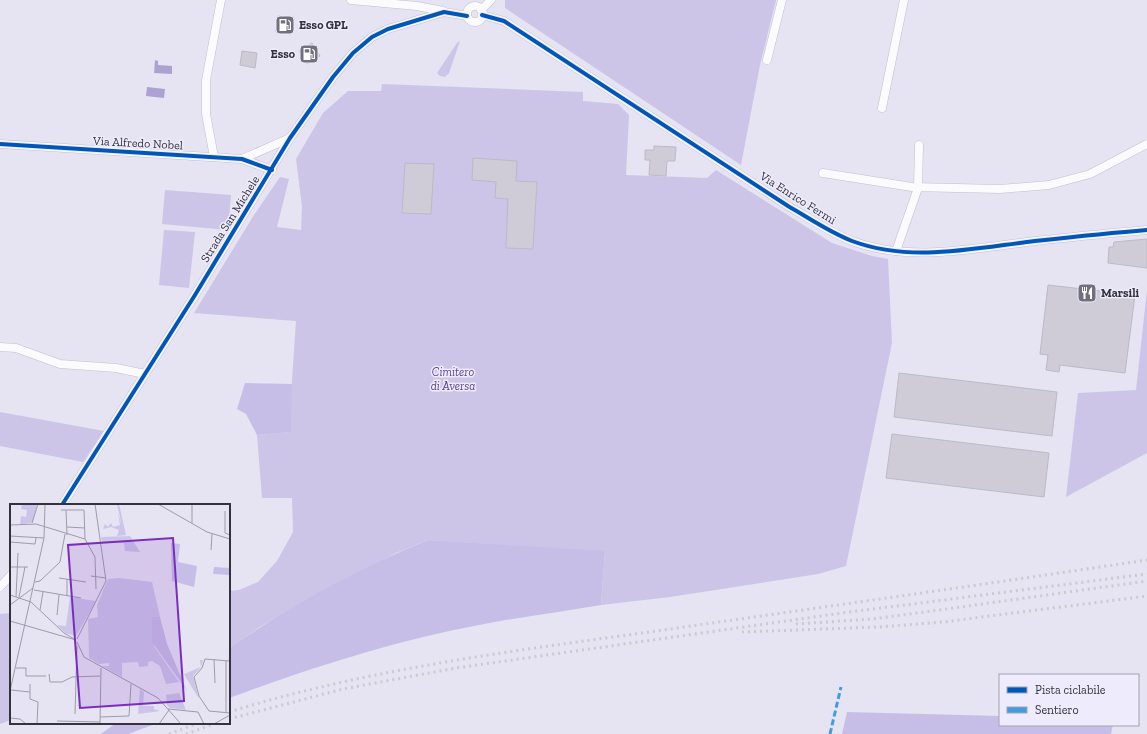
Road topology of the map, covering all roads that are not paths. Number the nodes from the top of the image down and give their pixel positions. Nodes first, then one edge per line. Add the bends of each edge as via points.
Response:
1 (222, 0) edge
2 (351, 0) edge
3 (491, 0) edge
4 (782, 0) edge
5 (904, 0) edge
6 (480, 8) edge
7 (444, 12) junction
8 (467, 16) junction
9 (767, 60) dead end
10 (882, 108) dead end
11 (290, 138) junction
12 (0, 144) edge
13 (919, 144) dead end
14 (1147, 144) edge
15 (214, 157) junction
16 (242, 158) junction
17 (272, 170) junction
18 (823, 173) dead end
19 (918, 188) junction
20 (1147, 230) edge
21 (896, 251) junction
22 (0, 347) edge
23 (145, 374) junction
24 (63, 504) edge
25 (10, 576) edge
26 (0, 586) edge

1 - 15 street via 206,80 206,114
2 - 7 street via 417,6
3 - 6 street
4 - 9 street
5 - 10 street
6 - 8 street via 470,8
6 - 8 street via 480,20 474,22
6 - 21 street, Via Enrico Fermi via 827,229 852,241
7 - 8 street, Strada San Michele
7 - 11 street, Strada San Michele via 388,29 372,37 353,53 333,77
11 - 16 street, Via Alfredo Nobel
11 - 17 street, Strada San Michele
12 - 15 street, Via Alfredo Nobel
13 - 19 street
14 - 19 street via 1090,174 1049,185 1000,189
15 - 16 street, Via Alfredo Nobel
16 - 17 street, Via Alfredo Nobel
17 - 23 street, Strada San Michele
18 - 19 street
19 - 21 street
20 - 21 street, Via Enrico Fermi via 966,250
22 - 23 street via 16,348 60,364 116,368
23 - 24 street, Strada San Michele
25 - 26 street

